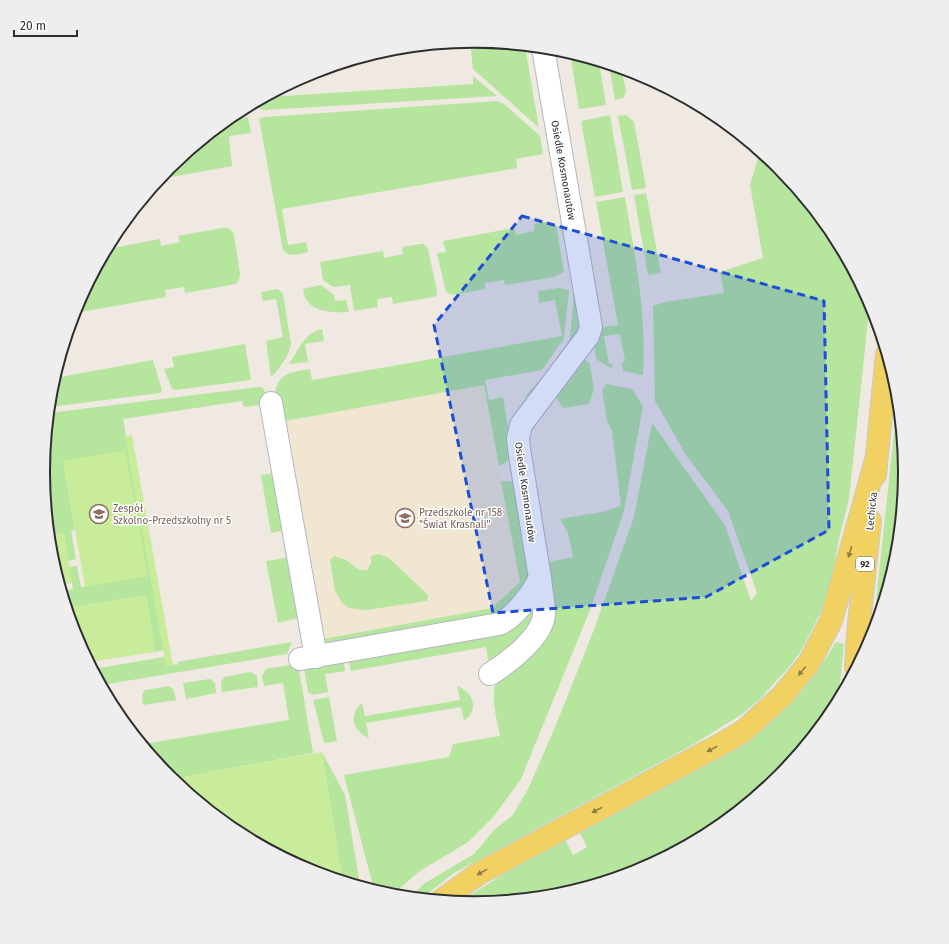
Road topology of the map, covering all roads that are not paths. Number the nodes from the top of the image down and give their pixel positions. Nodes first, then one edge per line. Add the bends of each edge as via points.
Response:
1 (544, 54) edge
2 (885, 369) edge
3 (271, 403) dead end
4 (876, 460) junction
5 (540, 578) junction
6 (857, 656) edge
7 (490, 674) dead end
8 (449, 895) edge

1 - 5 street, Osiedle Kosmonautów via 591,327 588,336 520,428 518,449
2 - 4 main road, Lechicka / 92
3 - 5 street via 308,658 499,624 512,616
4 - 6 main road, Lechicka / 92
4 -> 8 main road via 831,621 809,663 782,696 745,730 727,741 478,874
5 - 7 street, Osiedle Kosmonautów via 544,613 542,625 532,640

